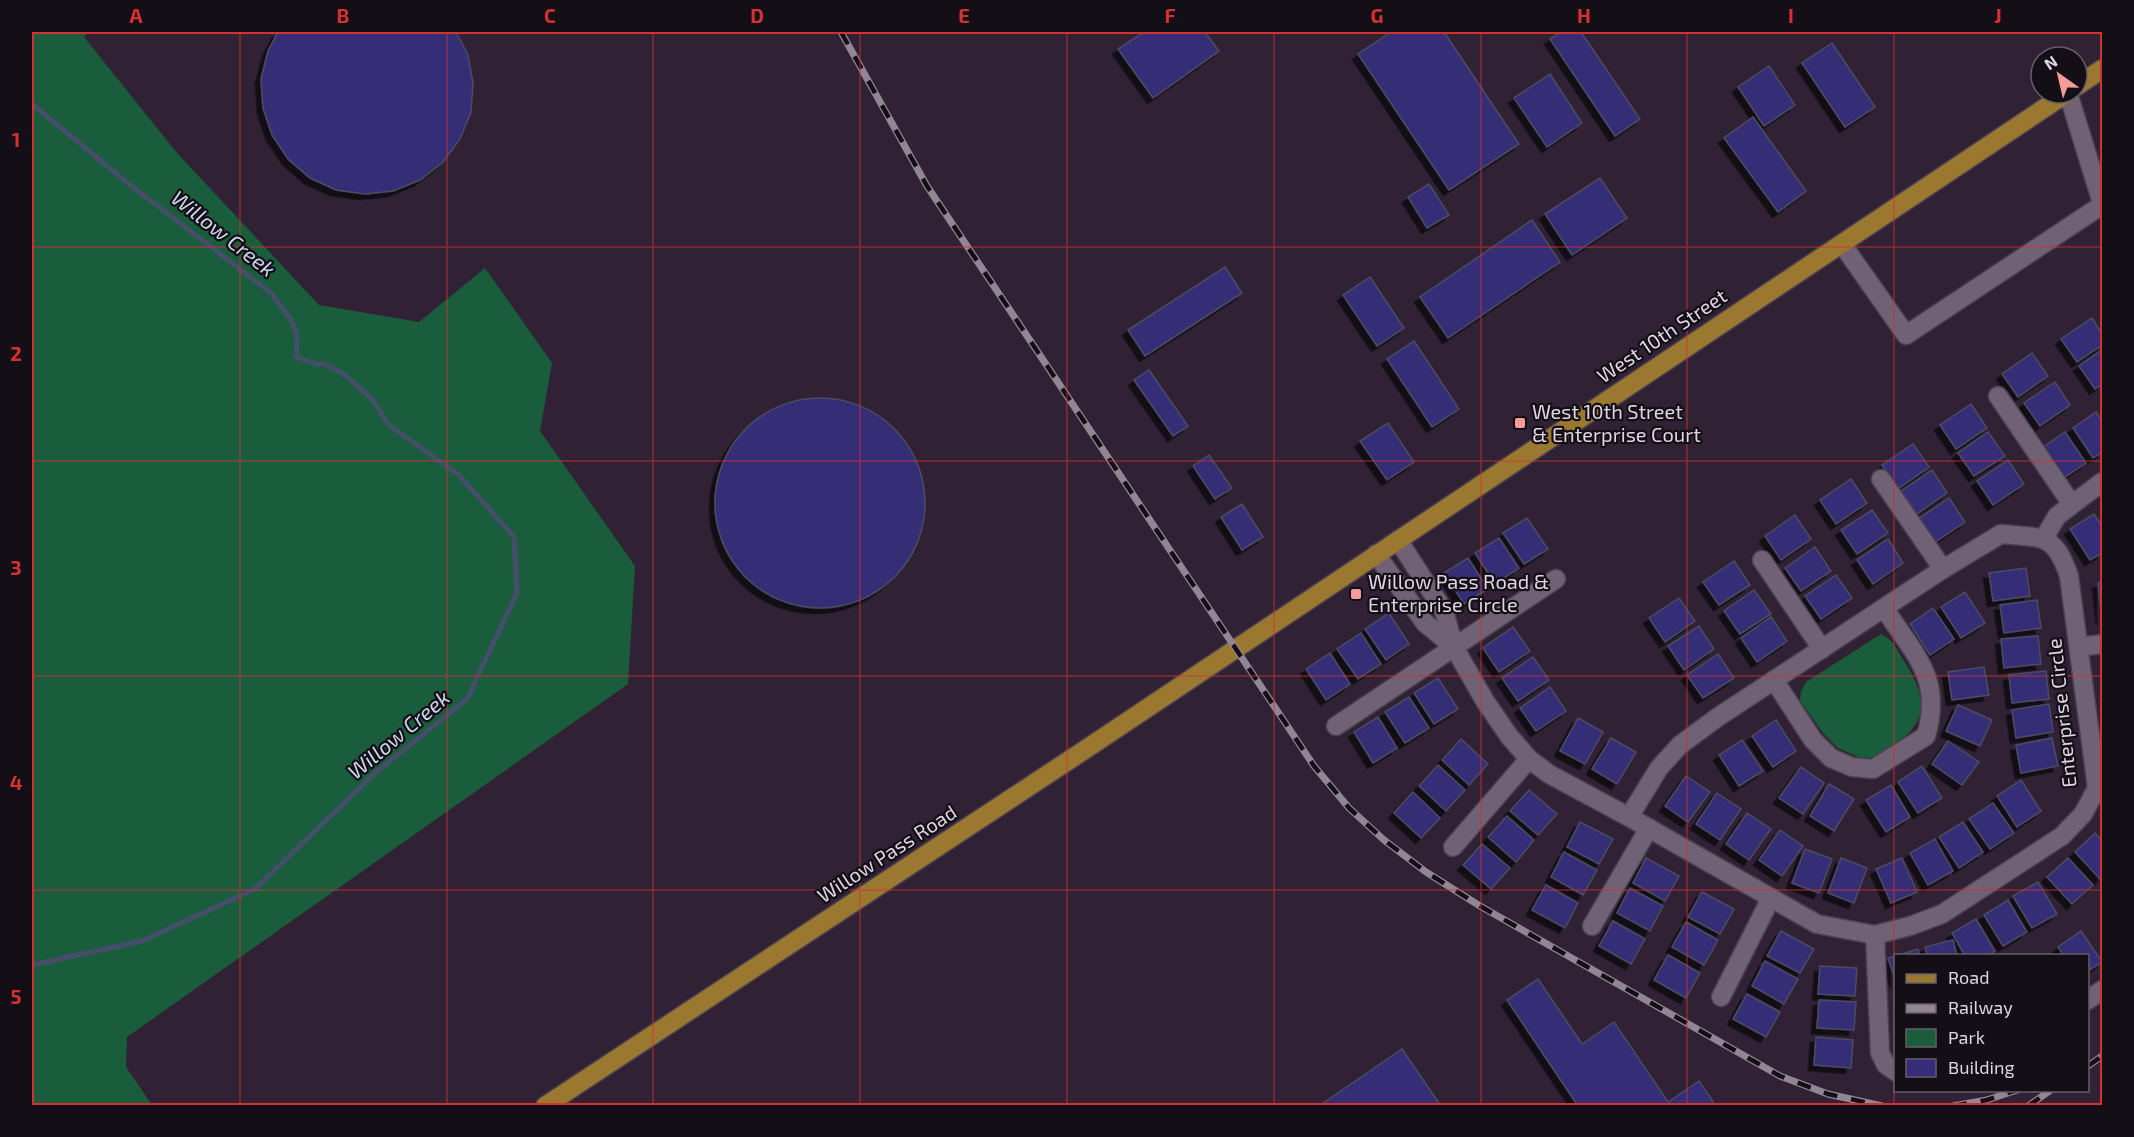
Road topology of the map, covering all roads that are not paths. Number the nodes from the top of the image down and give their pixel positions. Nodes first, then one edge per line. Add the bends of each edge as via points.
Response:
1 (2103, 69) edge
2 (2089, 78) edge
3 (2050, 105) edge
4 (2072, 105) edge
5 (2103, 204) edge
6 (1842, 244) junction
7 (1998, 396) dead end
8 (1881, 479) dead end
9 (2103, 482) edge
10 (2071, 503) junction
11 (2044, 538) junction
12 (1398, 540) junction
13 (1376, 554) junction
14 (1762, 560) dead end
15 (1943, 569) junction
16 (1556, 579) dead end
17 (1884, 608) junction
18 (1252, 637) joint
19 (2103, 644) edge
20 (1454, 646) junction
21 (2079, 647) junction
22 (1822, 649) junction
23 (1774, 680) junction
24 (1336, 726) dead end
25 (1529, 759) junction
26 (2100, 788) edge
27 (1629, 817) junction
28 (1648, 828) junction
29 (1453, 847) dead end
30 (1771, 898) junction
31 (1592, 926) dead end
32 (1875, 935) junction
33 (2103, 990) edge
34 (1721, 997) dead end
35 (2089, 999) edge
36 (1894, 1071) edge
37 (545, 1106) edge

1 - 2 main road
3 - 6 main road, West 10th Street
4 - 5 street
5 - 6 street via 1906,335
6 - 12 main road, West 10th Street
7 - 10 street
8 - 15 street
9 - 10 street
10 - 11 street via 2057,516
11 - 15 street via 2001,534
11 - 21 street, Enterprise Circle via 2058,552 2069,576
12 - 13 main road, West 10th Street
12 - 20 street, Enterprise Circle via 1444,611
13 - 18 main road, West 10th Street
13 - 20 street, Enterprise Circle via 1425,623
14 - 22 street
15 - 17 street
16 - 20 street
17 - 22 street
17 - 23 street via 1922,664 1931,690 1933,711 1926,736 1873,769 1852,767 1831,758 1813,740
18 - 37 main road, Willow Pass Road
19 - 21 street
20 - 24 street
20 - 25 street, Enterprise Circle via 1485,700
21 - 26 street, Enterprise Circle
22 - 23 street
23 - 27 street via 1680,745 1659,768
25 - 27 street, Enterprise Circle
25 - 29 street
26 - 32 street, Enterprise Circle via 2062,836 1942,914
27 - 28 street, Enterprise Circle
28 - 30 street, Enterprise Circle
28 - 31 street
30 - 32 street, Enterprise Circle via 1817,924
30 - 34 street
32 - 36 street via 1880,1053
33 - 35 street

